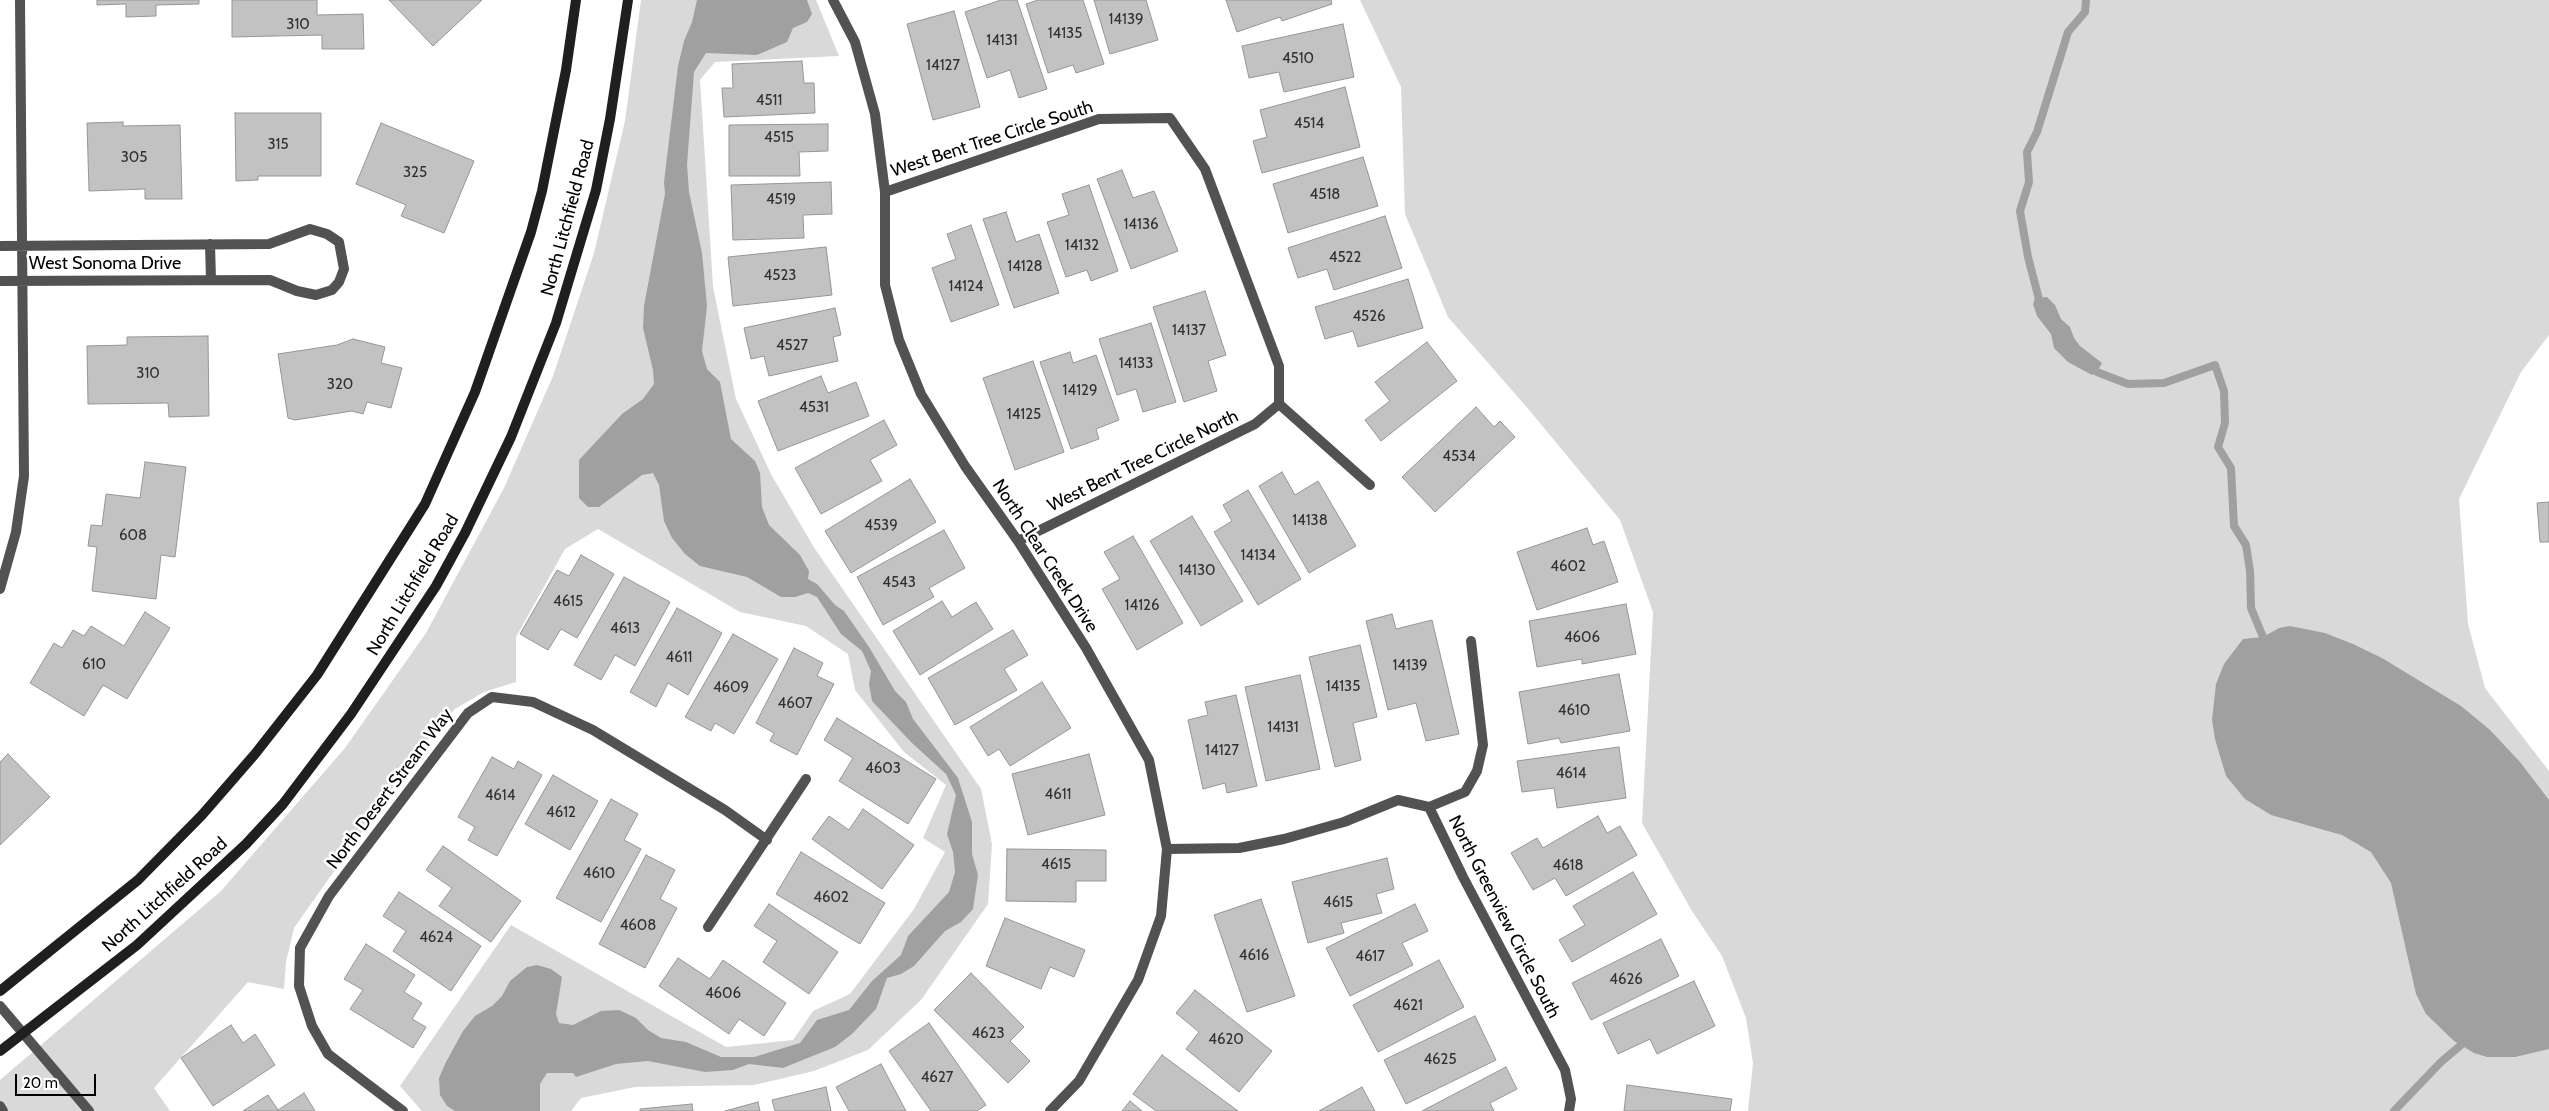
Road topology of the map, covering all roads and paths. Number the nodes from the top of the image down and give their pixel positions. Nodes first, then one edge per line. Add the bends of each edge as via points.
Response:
1 (20, 0) edge
2 (576, 0) edge
3 (628, 0) edge
4 (833, 0) edge
5 (884, 192) junction
6 (210, 244) junction
7 (0, 246) edge
8 (22, 246) junction
9 (23, 280) junction
10 (211, 280) junction
11 (0, 281) edge
12 (1279, 404) junction
13 (1370, 485) dead end
14 (1018, 541) junction
15 (0, 589) edge
16 (1471, 641) dead end
17 (806, 779) dead end
18 (1429, 807) junction
19 (766, 840) junction
20 (1167, 849) junction
21 (708, 927) dead end
22 (0, 991) edge
23 (0, 1006) edge
24 (22, 1033) junction
25 (0, 1050) edge
26 (0, 1106) edge
27 (3, 1111) edge
28 (89, 1111) edge
29 (403, 1111) edge
30 (1050, 1111) edge
31 (1569, 1111) edge

1 - 8 street
2 - 22 main road, North Litchfield Road via 566,70 531,232 475,392 425,504 317,675 202,815 138,880
3 - 24 main road, North Litchfield Road via 596,190 556,323 511,438 436,586 351,714 283,804 246,844 137,945
4 - 5 street, North Clear Creek Drive via 854,42 875,114
5 - 12 street, West Bent Tree Circle South via 1099,119 1170,118 1205,169 1279,366
5 - 14 street, North Clear Creek Drive via 885,285 899,340 921,394 965,466
6 - 8 street, West Sonoma Drive
6 - 10 street
6 - 10 street, West Sonoma Drive via 269,244 310,229 339,242 344,269 332,290 316,295 270,280
7 - 8 street, West Sonoma Drive
8 - 9 street
9 - 10 street, West Sonoma Drive
9 - 11 street, West Sonoma Drive
9 - 15 street via 24,476 16,532
12 - 13 street
12 - 14 street, West Bent Tree Circle North via 1255,424
14 - 20 street, North Clear Creek Drive via 1086,648 1149,760
16 - 18 street, North Greenview Circle South via 1483,745 1477,771 1465,792
17 - 19 street
18 - 20 street via 1398,800 1344,822 1284,839 1239,848
18 - 31 street, North Greenview Circle South via 1566,1070 1571,1099
19 - 21 street
19 - 29 street, North Desert Stream Way via 725,810 593,730 533,702 492,697 468,713 329,896 300,948 299,986 312,1026 328,1054
20 - 30 street, North Clear Creek Drive via 1161,916 1138,980 1079,1081
23 - 24 street
24 - 25 main road, North Litchfield Road
24 - 28 street
26 - 27 street

